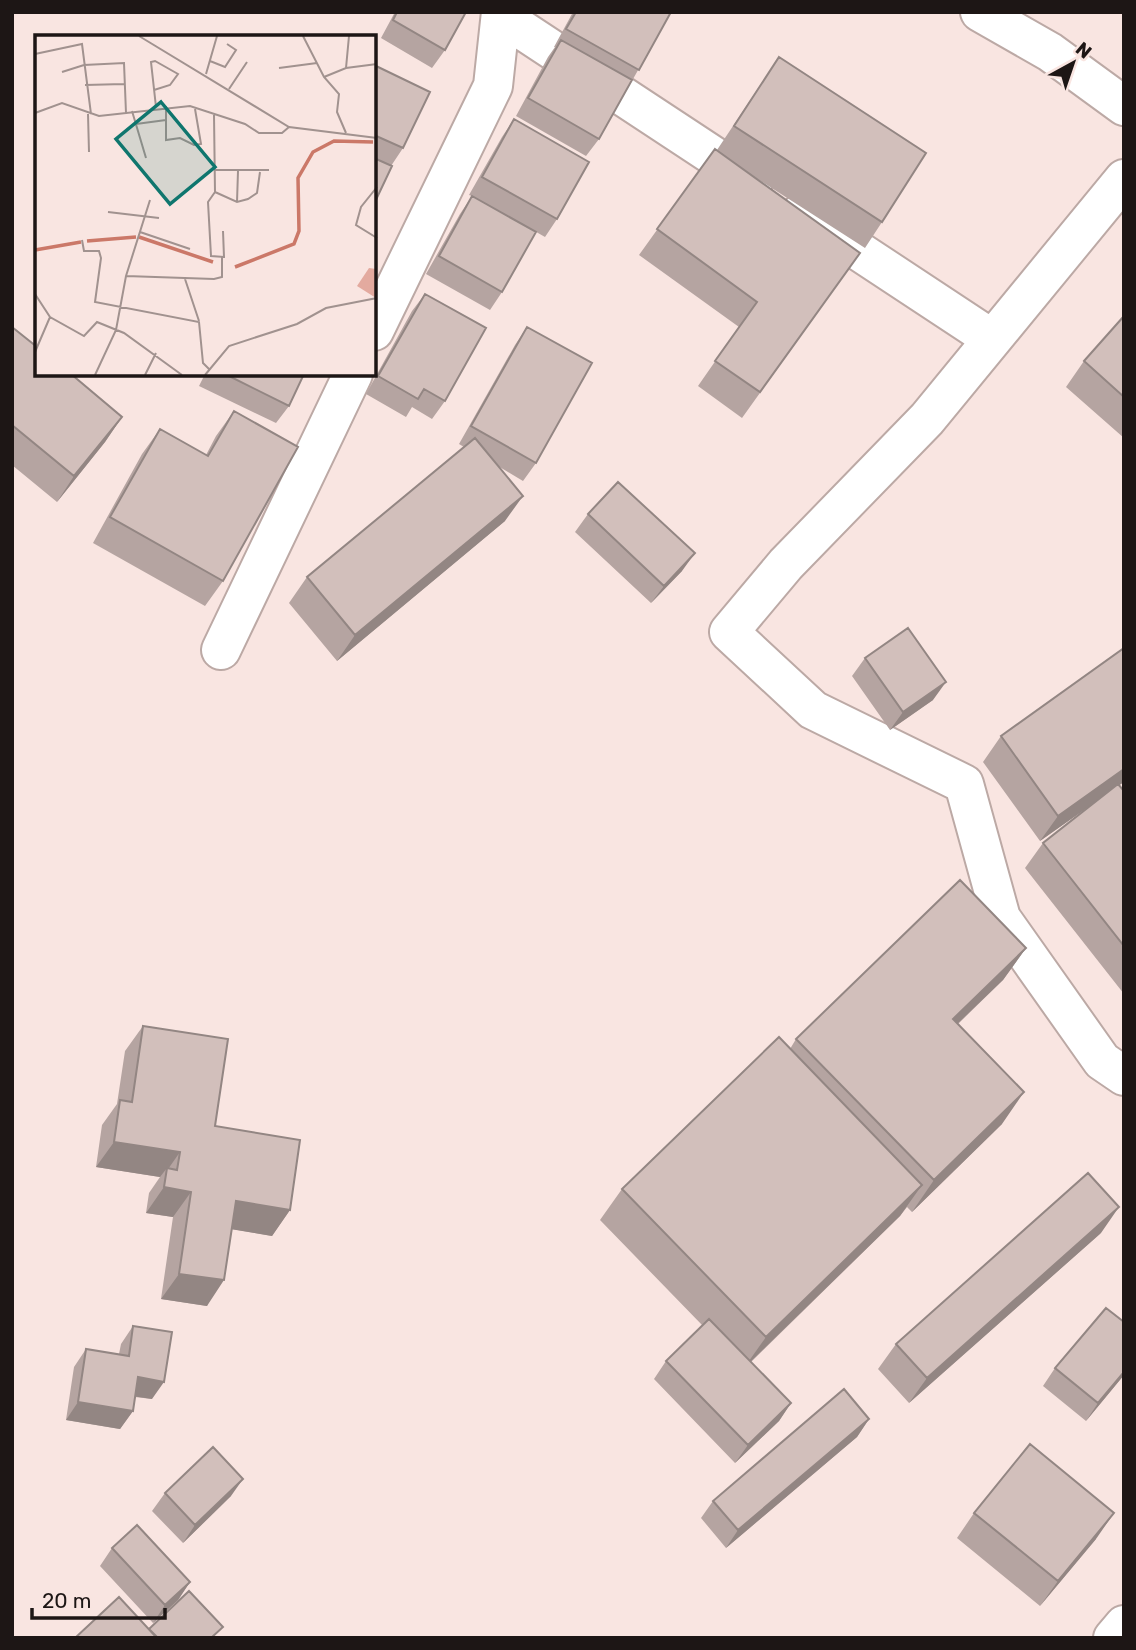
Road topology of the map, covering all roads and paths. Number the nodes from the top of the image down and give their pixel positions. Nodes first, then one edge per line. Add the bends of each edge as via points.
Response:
1 (501, 14) edge
2 (990, 15) edge
3 (1124, 106) edge
4 (1124, 179) edge
5 (376, 327) edge
6 (992, 339) junction
7 (353, 376) edge
8 (221, 650) dead end
9 (1124, 1076) edge
10 (1124, 1625) edge
11 (1113, 1638) edge

1 - 5 street via 493,86
1 - 6 street
2 - 3 street
4 - 6 street
6 - 9 street via 927,418 786,564 729,632 813,709 964,784 1001,918 1102,1061
7 - 8 street
10 - 11 street

